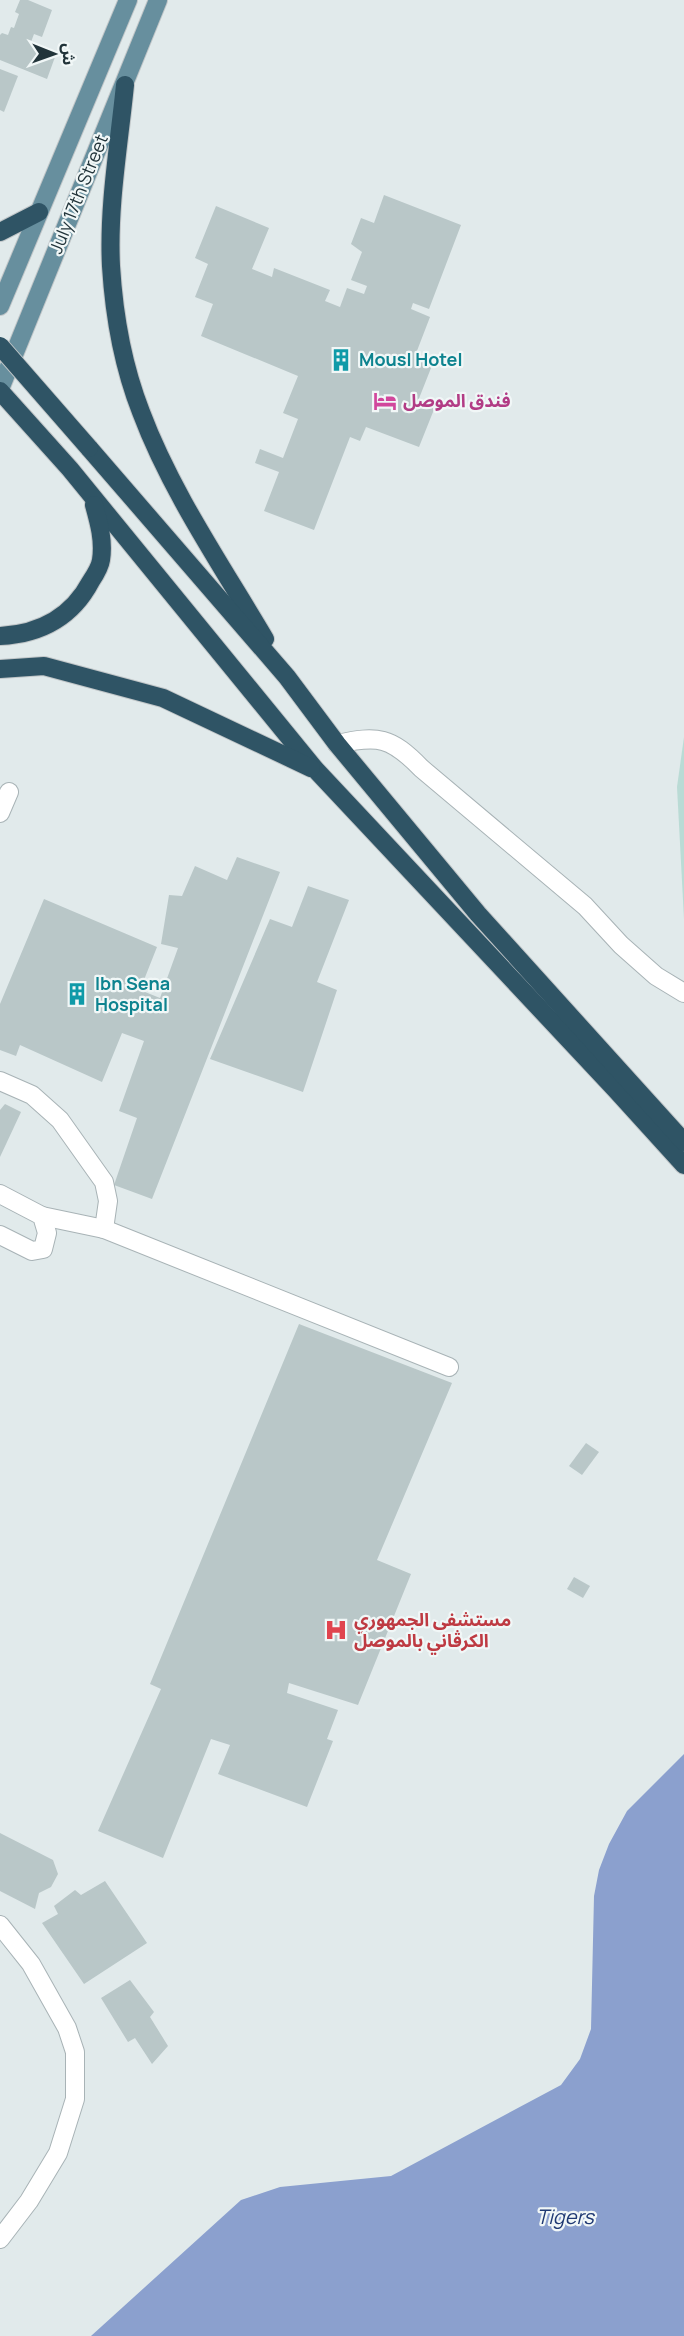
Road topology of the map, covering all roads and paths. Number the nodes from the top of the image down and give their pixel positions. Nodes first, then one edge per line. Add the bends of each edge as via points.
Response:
1 (128, 0) edge
2 (158, 0) edge
3 (125, 85) junction
4 (39, 212) junction
5 (0, 232) edge
6 (0, 306) edge
7 (0, 346) edge
8 (0, 390) edge
9 (92, 497) junction
10 (0, 636) edge
11 (0, 669) edge
12 (287, 677) junction
13 (337, 744) junction
14 (315, 769) junction
15 (9, 792) dead end
16 (0, 813) edge
17 (684, 993) edge
18 (0, 1081) edge
19 (622, 1084) junction
20 (684, 1142) edge
21 (684, 1165) edge
22 (0, 1194) edge
23 (42, 1216) junction
24 (104, 1229) junction
25 (0, 1235) edge
26 (449, 1367) dead end
27 (0, 1925) edge
28 (0, 2238) edge

1 - 4 main road, July 17th Street
2 - 3 main road, July 17th Street
3 - 8 main road, July 17th Street
3 - 12 highway via 111,212 111,266 117,329 129,373 141,412 173,480
4 - 5 highway
4 - 6 main road, July 17th Street
7 - 12 highway, bridge
8 - 9 highway
9 - 10 highway via 102,534 101,562 88,587 73,608 57,620 23,634
9 - 14 highway
11 - 14 highway via 44,666 163,698
12 - 13 highway
13 - 17 street via 364,738 396,744 585,906 656,976
13 - 19 highway
14 - 19 highway
15 - 16 street
18 - 24 street via 32,1095 60,1120 94,1167 104,1182 108,1201
19 - 20 highway
19 - 21 highway
22 - 23 street
23 - 24 street
23 - 25 street via 46,1233 43,1249 32,1251
24 - 26 street
27 - 28 street via 31,1964 67,2028 75,2052 75,2099 58,2153 29,2201

